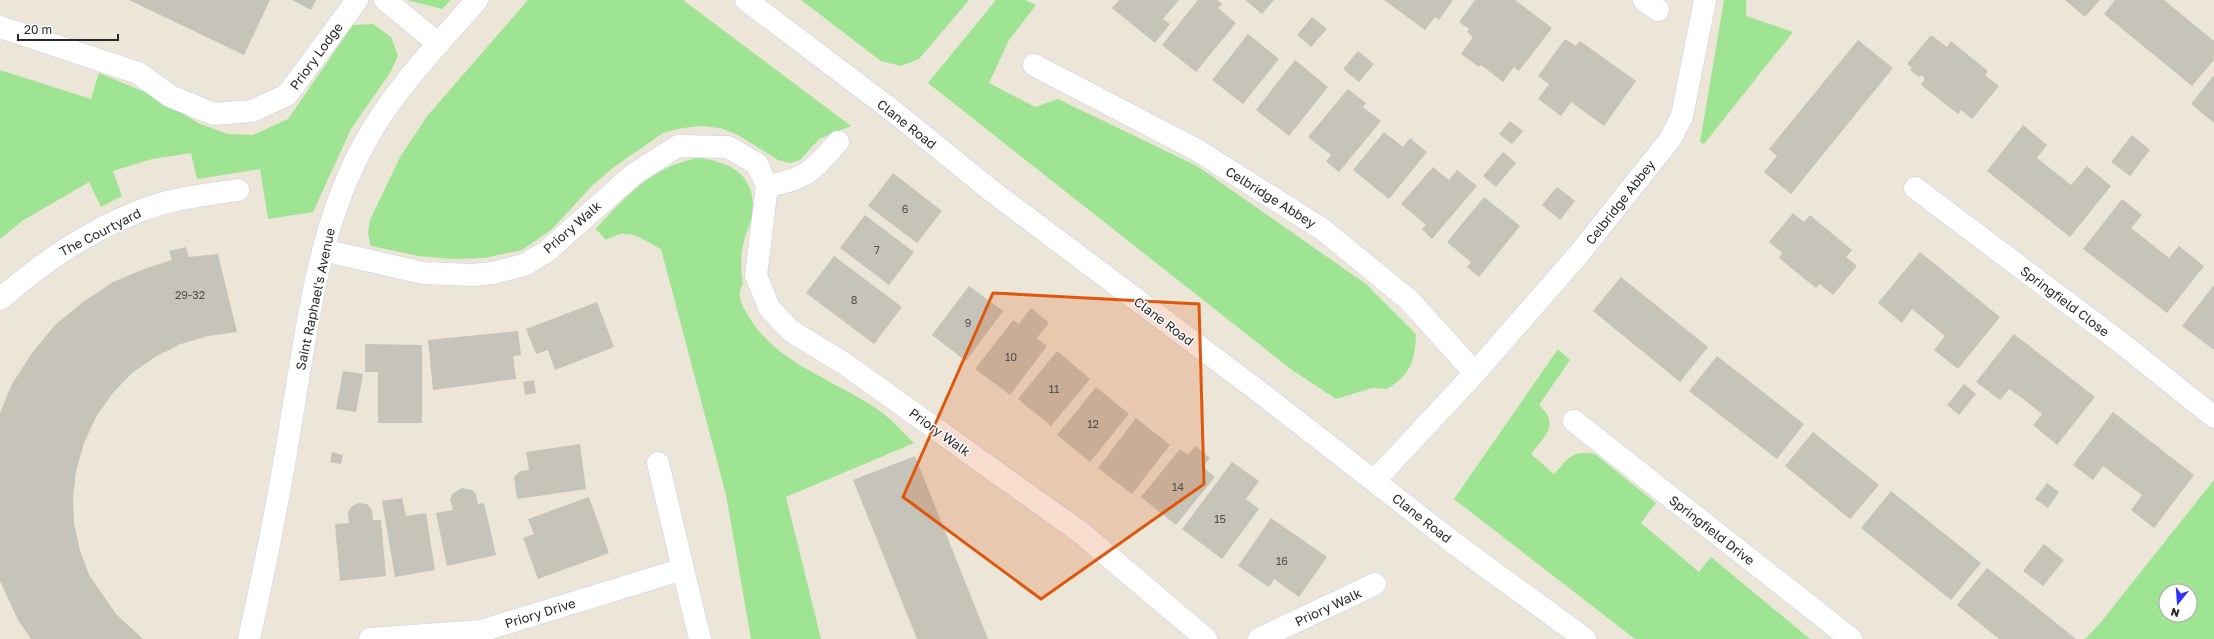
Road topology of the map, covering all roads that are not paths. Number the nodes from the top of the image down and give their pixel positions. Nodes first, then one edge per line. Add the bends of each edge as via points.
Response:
1 (357, 0) edge
2 (385, 0) edge
3 (477, 0) edge
4 (746, 0) edge
5 (1704, 0) edge
6 (0, 27) edge
7 (439, 44) junction
8 (1034, 65) dead end
9 (838, 142) dead end
10 (767, 186) junction
11 (1914, 188) dead end
12 (238, 190) dead end
13 (324, 250) junction
14 (0, 299) edge
15 (1475, 373) junction
16 (2214, 417) edge
17 (1574, 421) dead end
18 (658, 463) dead end
19 (1374, 480) junction
20 (683, 568) junction
21 (1375, 584) dead end
22 (249, 639) edge
23 (370, 639) edge
24 (700, 639) edge
25 (1206, 639) edge
26 (1259, 639) edge
27 (1584, 639) edge
28 (1851, 639) edge

1 - 6 street, Priory Lodge via 288,95 252,111 214,114 170,96 138,73
2 - 7 street
3 - 7 street, Saint Raphael's Avenue
4 - 19 street, Clane Road via 893,111 993,192
5 - 15 street, Celbridge Abbey via 1682,116 1671,138 1578,255
7 - 13 street, Saint Raphael's Avenue via 398,90 362,148 331,219
8 - 15 street, Celbridge Abbey via 1197,150 1322,229 1409,300
9 - 10 street via 809,173 790,183
10 - 13 street, Priory Walk via 757,164 728,147 678,146 634,174 562,239 524,265 494,273 434,274 396,268
10 - 25 street, Priory Walk via 756,275 769,308 791,331 845,364 1080,532
11 - 16 street, Springfield Close via 2120,342
12 - 14 street, The Courtyard via 184,198 143,210 109,225 59,252
13 - 22 street, Saint Raphael's Avenue
15 - 19 street, Celbridge Abbey
17 - 28 street, Springfield Drive
18 - 20 street
19 - 27 street, Clane Road
20 - 23 street, Priory Drive via 481,632
20 - 24 street
21 - 26 street, Priory Walk

